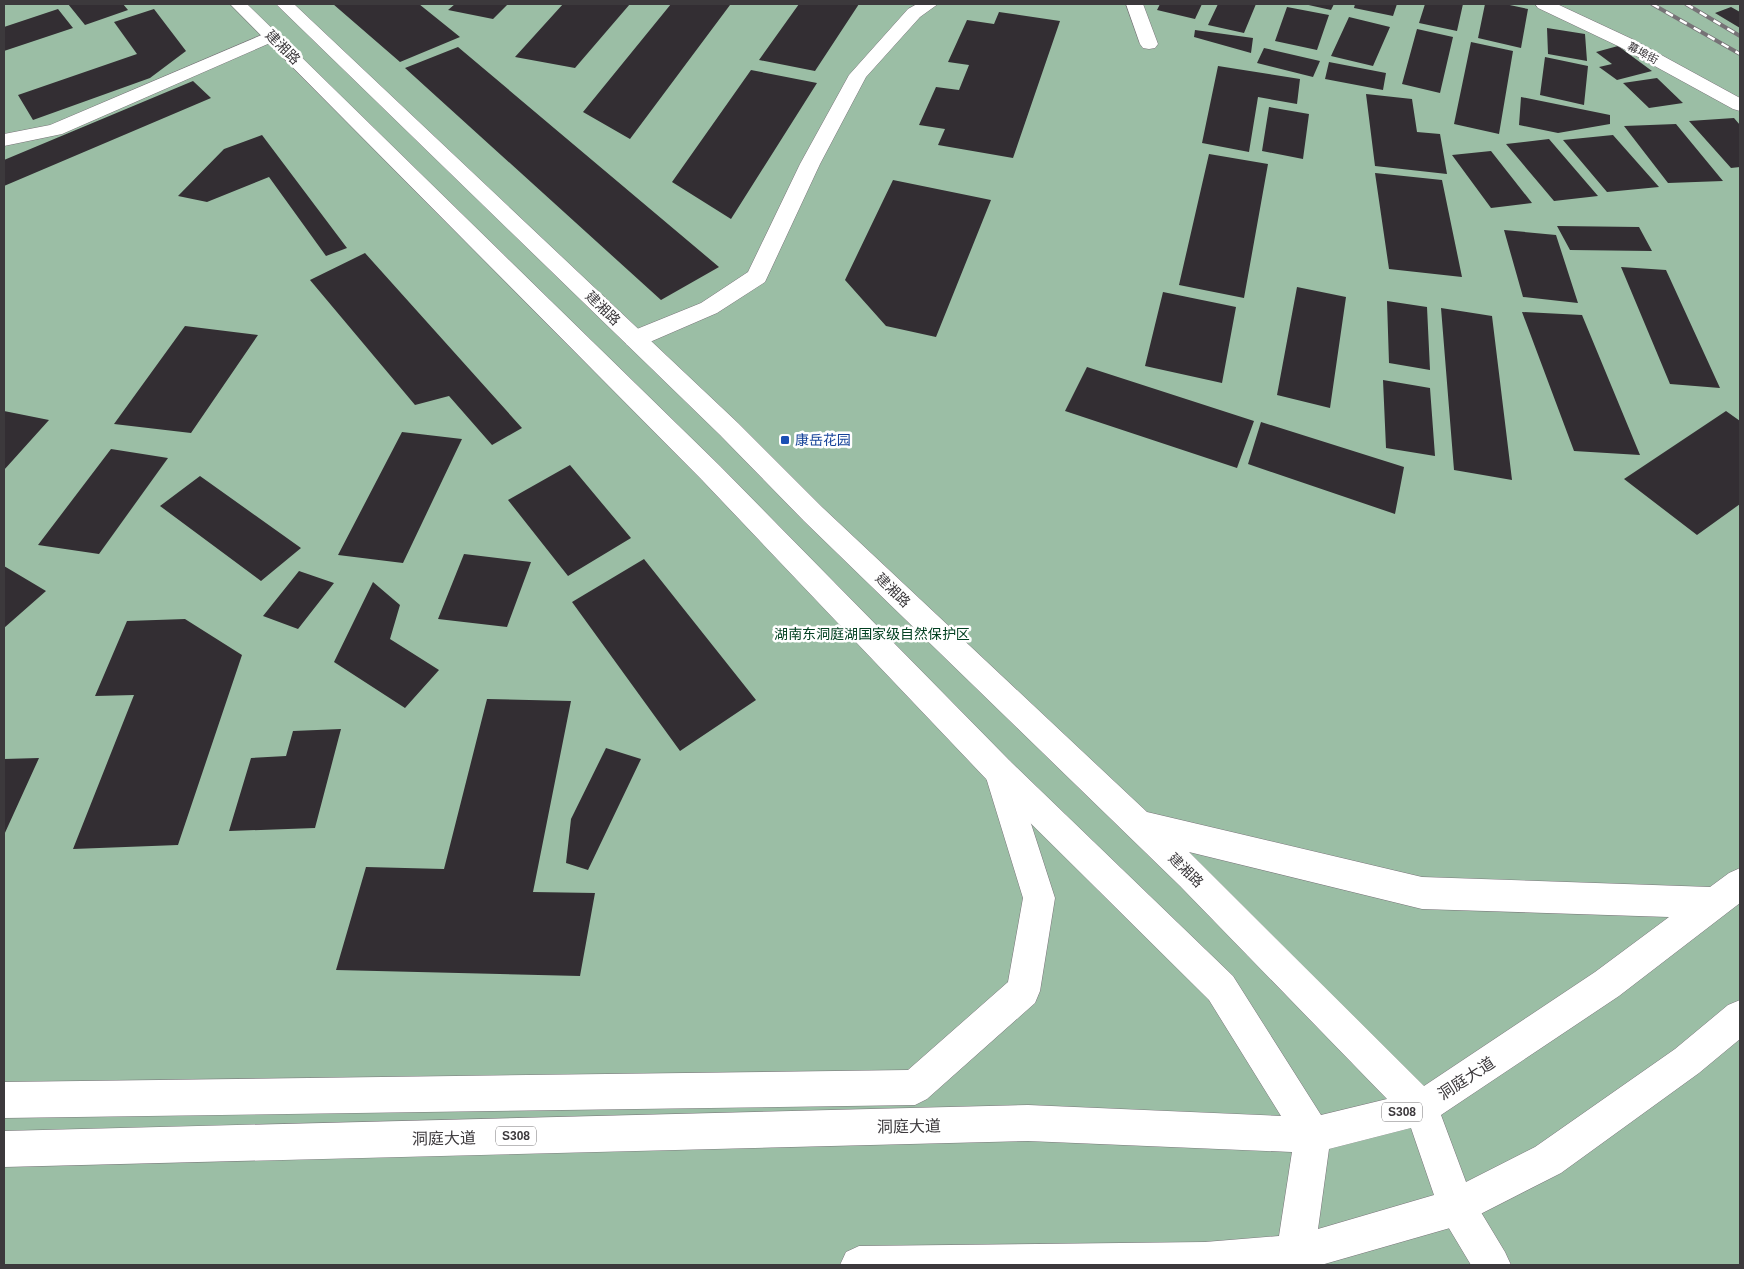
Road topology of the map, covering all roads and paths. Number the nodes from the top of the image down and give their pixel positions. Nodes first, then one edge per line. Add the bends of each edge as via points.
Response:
1 (238, 4) edge
2 (284, 4) edge
3 (929, 4) edge
4 (1134, 4) edge
5 (1544, 4) edge
6 (271, 36) junction
7 (1149, 44) dead end
8 (1740, 105) edge
9 (4, 140) edge
10 (635, 339) junction
11 (999, 772) junction
12 (1138, 825) junction
13 (1728, 894) edge
14 (1740, 1017) edge
15 (4, 1100) edge
16 (1421, 1108) junction
17 (1313, 1135) junction
18 (4, 1148) edge
19 (1457, 1207) junction
20 (1295, 1254) junction
21 (859, 1265) edge
22 (1492, 1265) edge

1 - 6 main road, 建湘路
2 - 10 main road, 建湘路
3 - 10 main road via 914,13 858,75 810,164 757,277 709,308
4 - 7 main road
5 - 8 main road, 幕埠街
6 - 9 main road via 55,130
6 - 11 main road, 建湘路 via 710,472
10 - 12 main road, 建湘路
11 - 15 main road via 1039,898 1023,991 915,1087
11 - 17 main road, 建湘路 via 1221,988
12 - 13 main road via 1422,893
12 - 16 main road, 建湘路
13 - 16 main road, 洞庭大道 / S308 via 1607,984
14 - 19 main road via 1687,1061 1548,1160
16 - 17 main road, 洞庭大道 / S308
16 - 19 main road, 建湘路
17 - 18 main road, 洞庭大道 / S308 via 1028,1123
17 - 20 main road
19 - 20 main road
19 - 22 main road, 建湘路
20 - 21 main road via 1195,1261

